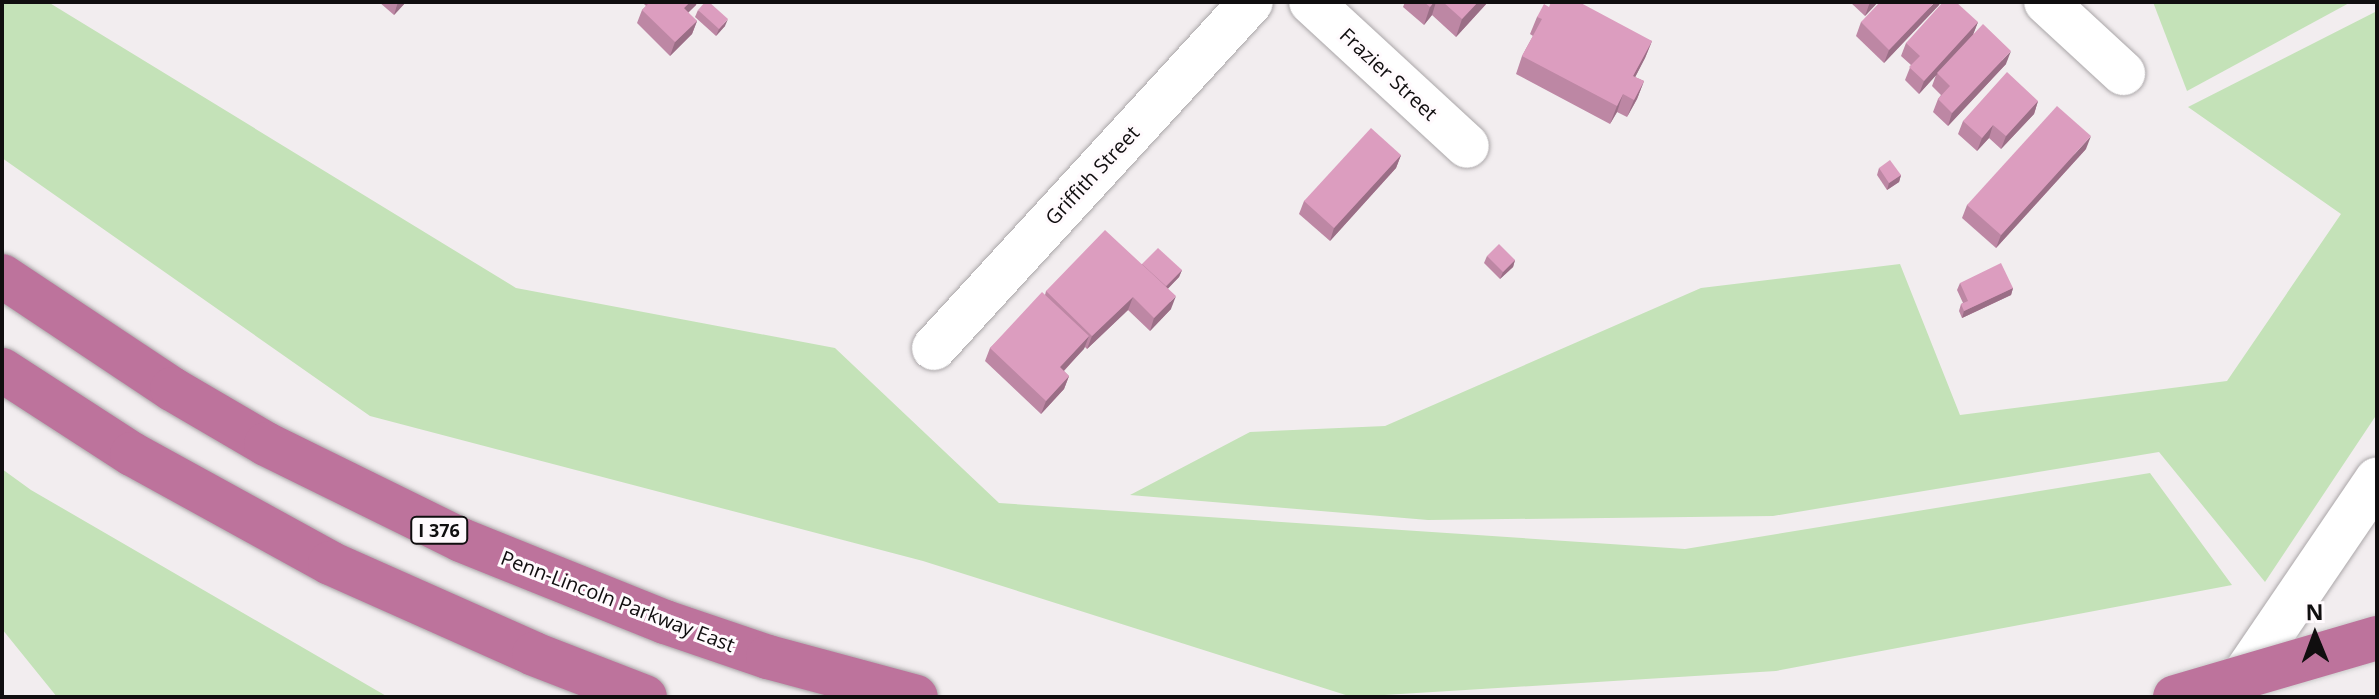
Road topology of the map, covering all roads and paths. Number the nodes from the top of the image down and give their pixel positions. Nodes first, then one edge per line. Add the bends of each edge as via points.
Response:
1 (1251, 2) edge
2 (1311, 2) edge
3 (2046, 2) edge
4 (2123, 73) dead end
5 (1467, 146) dead end
6 (2, 276) edge
7 (934, 348) dead end
8 (2, 370) edge
9 (2377, 479) edge
10 (2377, 638) edge
11 (645, 697) edge
12 (916, 697) edge
13 (2175, 697) edge
14 (2229, 697) edge

1 - 7 street, Griffith Street
2 - 5 street, Frazier Street
3 - 4 street
6 - 12 highway, Penn-Lincoln Parkway East / I 376 via 172,389 266,444 461,540 665,622 768,657
8 - 11 highway via 132,454 317,557 430,610
9 - 14 street
10 - 13 highway, bridge

